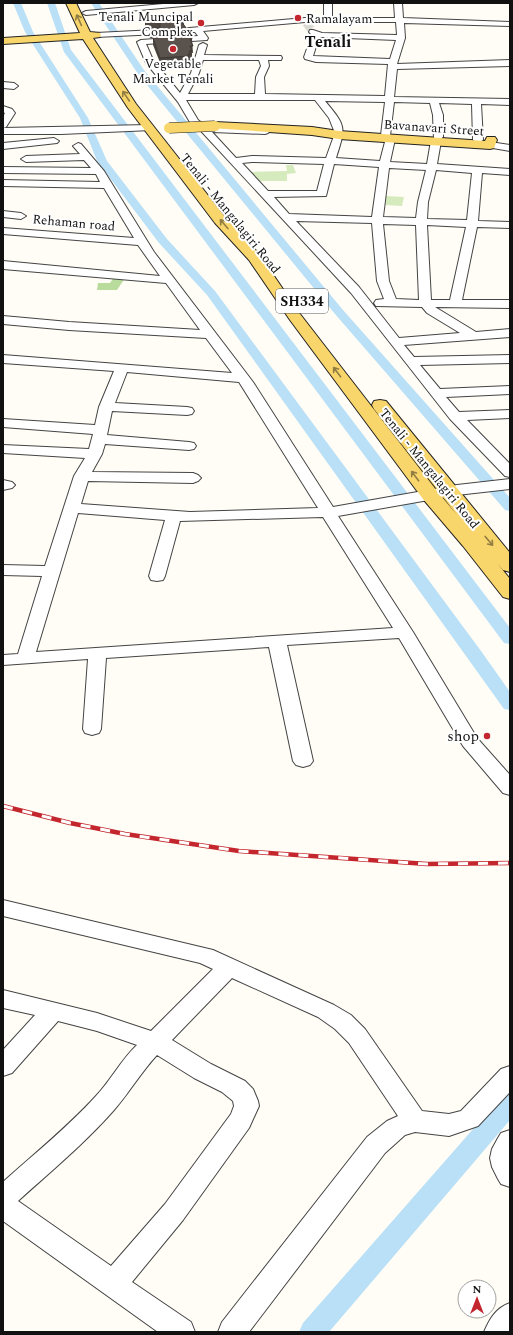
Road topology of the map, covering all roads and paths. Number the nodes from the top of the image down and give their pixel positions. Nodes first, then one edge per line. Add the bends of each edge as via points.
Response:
1 (71, 3) edge
2 (82, 3) edge
3 (110, 3) edge
4 (194, 3) edge
5 (328, 3) edge
6 (398, 3) edge
7 (138, 6) edge
8 (165, 6) edge
9 (115, 11) junction
10 (90, 13) junction
11 (249, 14) dead end
12 (168, 17) edge
13 (328, 20) junction
14 (343, 20) junction
15 (399, 20) junction
16 (305, 21) junction
17 (259, 23) junction
18 (510, 24) edge
19 (182, 31) junction
20 (167, 32) edge
21 (129, 35) junction
22 (199, 35) junction
23 (93, 36) junction
24 (401, 38) junction
25 (5, 40) edge
26 (198, 57) junction
27 (263, 58) junction
28 (278, 58) dead end
29 (510, 63) edge
30 (393, 64) junction
31 (3, 85) edge
32 (14, 86) dead end
33 (477, 95) junction
34 (180, 97) junction
35 (260, 97) junction
36 (318, 98) junction
37 (389, 100) junction
38 (434, 100) junction
39 (510, 102) edge
40 (3, 109) edge
41 (3, 125) edge
42 (205, 126) junction
43 (155, 128) junction
44 (3, 131) edge
45 (312, 131) junction
46 (339, 134) junction
47 (60, 136) junction
48 (388, 137) junction
49 (437, 139) junction
50 (478, 140) junction
51 (510, 141) edge
52 (490, 142) junction
53 (3, 146) edge
54 (78, 146) dead end
55 (510, 148) edge
56 (87, 157) junction
57 (18, 159) dead end
58 (234, 161) junction
59 (330, 161) junction
60 (384, 165) junction
61 (432, 167) junction
62 (3, 170) edge
63 (477, 170) junction
64 (99, 171) junction
65 (510, 172) edge
66 (3, 183) edge
67 (108, 185) junction
68 (266, 194) junction
69 (3, 214) edge
70 (21, 216) dead end
71 (288, 217) junction
72 (377, 220) junction
73 (421, 222) junction
74 (472, 223) junction
75 (510, 225) edge
76 (3, 231) edge
77 (142, 242) junction
78 (3, 265) edge
79 (170, 280) junction
80 (296, 294) dead end
81 (391, 302) junction
82 (425, 303) junction
83 (365, 304) junction
84 (455, 304) junction
85 (510, 304) edge
86 (3, 320) edge
87 (510, 333) edge
88 (210, 334) junction
89 (474, 336) junction
90 (395, 342) junction
91 (3, 359) edge
92 (510, 359) edge
93 (346, 361) dead end
94 (410, 361) junction
95 (122, 368) junction
96 (243, 378) junction
97 (510, 390) edge
98 (436, 393) junction
99 (106, 407) junction
100 (187, 410) dead end
101 (510, 414) edge
102 (455, 416) junction
103 (3, 423) edge
104 (99, 435) junction
105 (189, 446) dead end
106 (3, 449) edge
107 (510, 451) edge
108 (491, 452) junction
109 (95, 454) junction
110 (82, 476) junction
111 (193, 478) dead end
112 (508, 480) edge
113 (453, 491) junction
114 (426, 496) junction
115 (72, 508) junction
116 (328, 512) junction
117 (174, 516) junction
118 (510, 566) edge
119 (3, 570) edge
120 (52, 571) junction
121 (157, 576) dead end
122 (510, 593) edge
123 (404, 632) junction
124 (277, 641) junction
125 (97, 654) junction
126 (25, 659) junction
127 (3, 660) edge
128 (92, 729) dead end
129 (303, 761) dead end
130 (510, 788) edge
131 (3, 908) edge
132 (229, 967) junction
133 (3, 999) edge
134 (53, 1011) junction
135 (154, 1042) junction
136 (3, 1066) edge
137 (510, 1076) edge
138 (415, 1121) junction
139 (510, 1140) edge
140 (510, 1176) edge
141 (3, 1198) edge
142 (3, 1206) edge
143 (114, 1283) junction
144 (510, 1316) edge
145 (181, 1332) edge
146 (232, 1332) edge
147 (498, 1332) edge

23 -> 1 main road, Tenali - Mangalagiri Road
2 - 10 main road, Tenali - Mangalagiri Road
3 - 9 street
4 - 8 street
5 - 13 street
6 - 15 street
7 - 8 street
7 - 9 street
8 - 12 street
9 - 10 street
10 - 23 main road, Tenali - Mangalagiri Road
11 - 17 street
13 - 14 street
13 - 16 street
14 - 15 street
14 - 16 street
15 - 18 street
15 - 24 street
16 - 17 street via 279,18
16 - 22 street
17 - 19 street
19 - 21 street
19 - 22 street
20 - 21 street
21 - 23 street
22 - 26 street via 203,44
22 - 34 street via 141,42 150,62
23 - 25 main road
23 - 43 main road, Tenali - Mangalagiri Road / SH334 via 103,55
24 - 30 street
24 - 30 street via 314,33 308,57
26 - 27 street
26 - 34 street via 195,73
27 - 28 street
27 - 35 street via 265,66 260,77
29 - 30 street
30 - 37 street via 393,89
31 - 32 street
33 - 38 street
33 - 39 street
33 - 50 street
34 - 35 street
34 - 42 street via 194,122
35 - 36 street
36 - 37 street
36 - 46 street via 334,118
37 - 38 street
37 - 48 street
38 - 49 street via 438,120
40 - 41 street via 10,113
42 - 43 main road, Bavanavari Street, bridge
42 - 45 main road, Bavanavari Street
42 - 45 street via 289,127
42 - 58 street
43 - 47 street
43 - 80 main road, Tenali - Mangalagiri Road / SH334
114 -> 43 main road, SH334 via 254,257 220,220
44 - 47 street
45 - 46 main road, Bavanavari Street
46 - 48 main road, Bavanavari Street
46 - 59 street
47 - 53 street
48 - 49 main road, Bavanavari Street
48 - 60 street
49 - 50 main road, Bavanavari Street
49 - 52 main road, Bavanavari Street
49 - 61 street
50 - 52 main road, Bavanavari Street
51 - 52 main road
52 - 55 street
54 - 56 street
56 - 57 street
56 - 64 street
58 - 59 street
58 - 68 street
59 - 60 street
59 - 68 street via 322,194
60 - 61 street
60 - 72 street
61 - 63 street
61 - 73 street
62 - 64 street
63 - 65 street
63 - 74 street
64 - 67 street
66 - 67 street
67 - 77 street
68 - 71 street
69 - 70 street
71 - 72 street
71 - 83 street
72 - 73 street
72 - 81 street via 383,281
73 - 74 street
73 - 82 street
74 - 75 street
74 - 84 street
76 - 77 street, Rehaman road
77 - 79 street
78 - 79 street
79 - 88 street
81 - 82 street
81 - 83 street
82 - 84 street
82 - 89 street via 431,310
83 - 90 street
84 - 85 street
86 - 88 street
87 - 89 street
88 - 96 street
89 - 90 street
90 - 94 street
91 - 95 street
92 - 94 street
93 - 113 main road, Tenali - Mangalagiri Road
94 - 98 street
95 - 96 street
95 - 99 street
96 - 116 street
97 - 98 street
98 - 102 street
99 - 100 street
99 - 104 street
101 - 102 street
102 - 108 street
103 - 104 street
104 - 105 street
104 - 109 street
106 - 109 street
107 - 108 street
108 - 112 street
109 - 110 street
110 - 111 street
110 - 115 street
112 - 113 street
113 - 114 street
113 -> 118 main road, Tenali - Mangalagiri Road
114 - 116 street
114 - 122 main road, SH334 via 470,542
115 - 117 street
115 - 120 street
116 - 117 street
116 - 123 street
117 - 121 street
119 - 120 street
120 - 126 street
123 - 124 street
123 - 130 street via 470,742
124 - 125 street
124 - 129 street
125 - 126 street
125 - 128 street
126 - 127 street
131 - 132 street via 205,956
132 - 135 street
132 - 138 street via 326,1011 343,1022 357,1036
133 - 134 street
134 - 135 street via 119,1029
134 - 136 street
135 - 141 street via 88,1121
135 - 143 street via 233,1086 242,1093 246,1101 245,1112 174,1212
137 - 138 street via 469,1119 449,1125
138 - 146 street via 396,1128 376,1145
139 - 140 street via 502,1156
142 - 143 street
143 - 145 street
144 - 147 street

